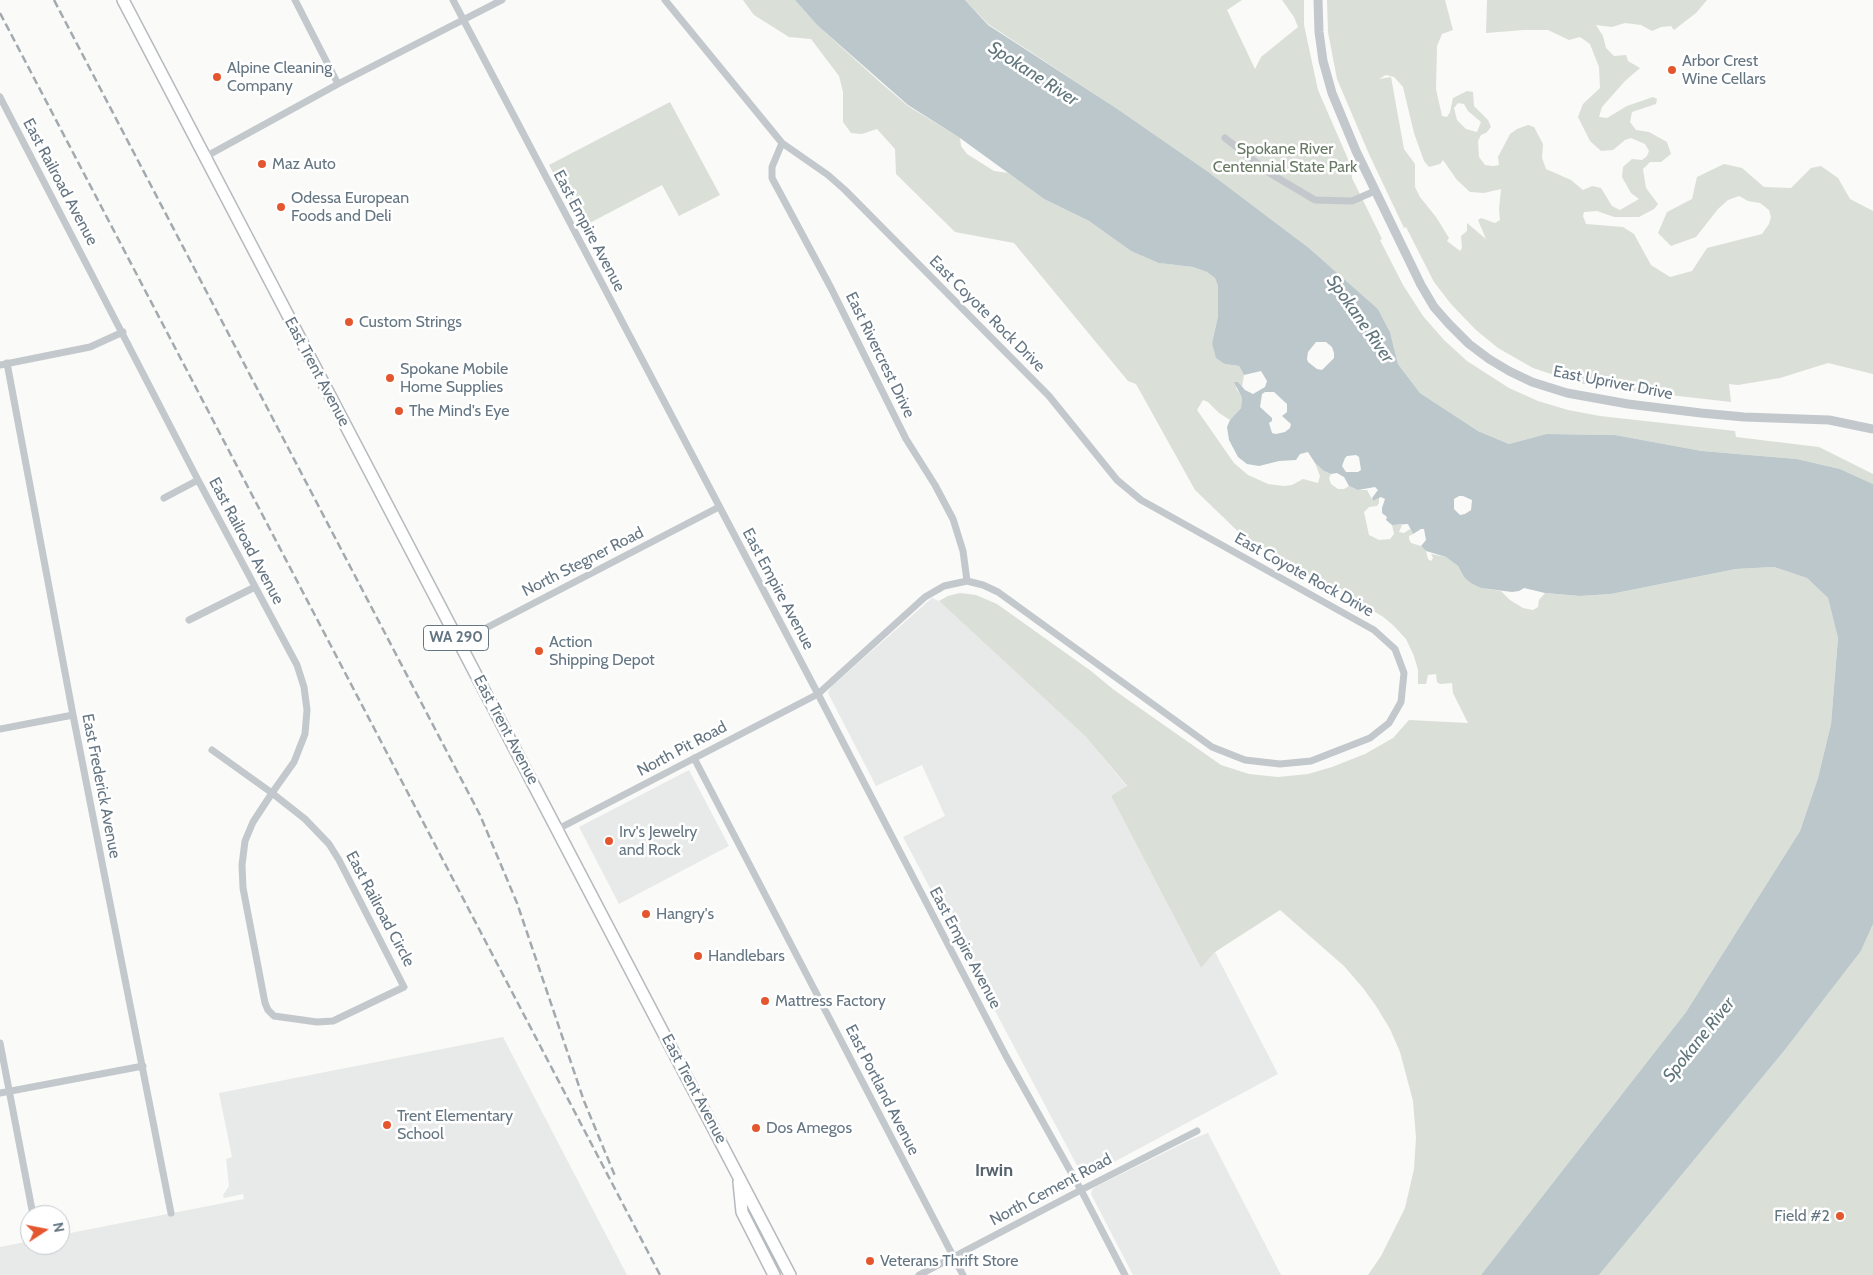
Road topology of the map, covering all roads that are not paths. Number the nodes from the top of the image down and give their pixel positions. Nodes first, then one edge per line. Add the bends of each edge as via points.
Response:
1 (123, 0) edge
2 (296, 0) edge
3 (453, 0) edge
4 (502, 0) edge
5 (664, 0) edge
6 (1318, 0) edge
7 (464, 21) junction
8 (338, 84) junction
9 (0, 97) edge
10 (1225, 138) dead end
11 (782, 143) junction
12 (205, 157) junction
13 (1375, 191) junction
14 (123, 332) junction
15 (4, 364) edge
16 (1873, 429) edge
17 (198, 480) junction
18 (164, 498) dead end
19 (719, 507) junction
20 (966, 581) junction
21 (255, 587) junction
22 (189, 620) dead end
23 (459, 642) junction
24 (818, 694) junction
25 (73, 715) junction
26 (0, 729) edge
27 (212, 750) dead end
28 (694, 758) junction
29 (272, 793) junction
30 (558, 829) junction
31 (274, 1016) joint
32 (0, 1043) edge
33 (143, 1066) junction
34 (9, 1092) junction
35 (0, 1093) edge
36 (1197, 1132) dead end
37 (738, 1175) junction
38 (1081, 1190) junction
39 (31, 1205) edge
40 (171, 1212) dead end
41 (953, 1257) junction
42 (774, 1275) edge
43 (790, 1275) edge
44 (919, 1275) edge
45 (962, 1275) edge
46 (1125, 1275) edge

1 - 12 main road, East Trent Avenue / WA 290
2 - 8 street
3 - 7 street, East Empire Avenue
4 - 7 street
5 - 11 street, East Coyote Rock Drive
6 - 13 street, East Upriver Drive via 1323,61 1332,93
7 - 8 street
7 - 19 street, East Empire Avenue
8 - 12 street
9 - 14 street, East Railroad Avenue
10 - 13 street via 1271,174 1316,200 1352,201
11 - 20 street, East Rivercrest Drive via 772,167 772,178 906,439 953,518 963,551
11 - 20 street, East Coyote Rock Drive via 845,190 1050,396 1117,480 1141,500 1374,630 1395,649 1404,673 1401,702 1389,722 1370,738 1311,761 1280,764 1245,760 1212,747 998,592
12 - 23 main road, East Trent Avenue / WA 290
13 - 16 street, East Upriver Drive via 1434,307 1489,358 1532,382 1628,404 1730,416 1828,420
14 - 15 street via 90,347
14 - 17 street, East Railroad Avenue
15 - 25 street, East Frederick Avenue
17 - 18 street
17 - 21 street, East Railroad Avenue
19 - 23 street, North Stegner Road
19 - 24 street, East Empire Avenue
20 - 24 street via 944,586 925,597
21 - 22 street
21 - 29 street, East Railroad Avenue via 297,665 307,710 305,734 294,762
23 - 30 main road, East Trent Avenue / WA 290
24 - 28 street, North Pit Road
24 - 38 street, East Empire Avenue via 1006,1056
25 - 26 street
25 - 33 street, East Frederick Avenue
27 - 29 street
28 - 30 street, North Pit Road
28 - 41 street, East Portland Avenue
29 - 31 street, East Railroad Avenue via 245,841 242,865 243,888 265,1003
29 - 31 street, East Railroad Circle via 305,819 329,844 404,987 332,1020 317,1022
30 - 37 main road, East Trent Avenue / WA 290
32 - 34 street
33 - 34 street
33 - 40 street, East Frederick Avenue
34 - 35 street
34 - 39 street
36 - 38 street, North Cement Road
37 - 42 main road via 742,1212
37 - 43 main road, East Trent Avenue / WA 290
38 - 41 street, North Cement Road
38 - 46 street, East Empire Avenue
41 - 44 street, North Cement Road
41 - 45 street, East Portland Avenue

